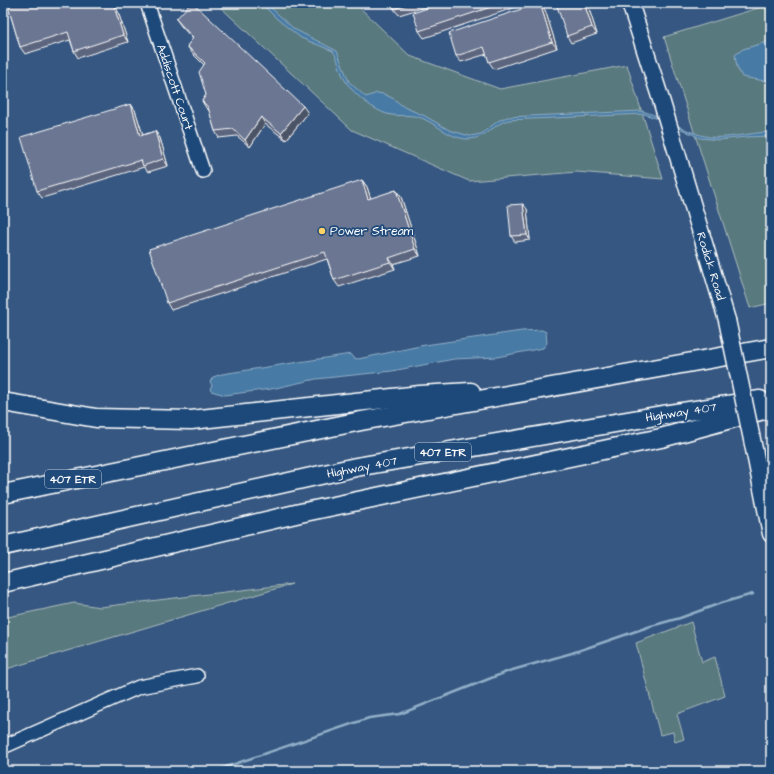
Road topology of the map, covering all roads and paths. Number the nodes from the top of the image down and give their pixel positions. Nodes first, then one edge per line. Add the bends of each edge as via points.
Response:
1 (146, 3) edge
2 (630, 3) edge
3 (203, 171) dead end
4 (771, 348) edge
5 (561, 386) junction
6 (771, 398) edge
7 (3, 402) edge
8 (771, 408) edge
9 (3, 494) edge
10 (771, 534) edge
11 (3, 546) edge
12 (61, 570) junction
13 (3, 583) edge
14 (3, 587) edge
15 (197, 676) dead end
16 (3, 746) edge

1 - 3 street, Addiscott Court
2 - 10 main road, Rodick Road, bridge via 727,320
4 - 5 highway, 407 ETR
5 - 7 highway via 420,395 191,420 96,418
5 - 9 highway, 407 ETR via 353,423
6 - 11 highway, Highway 407 / 407 ETR via 356,467
8 - 12 highway via 661,438 300,513
12 - 13 highway
12 - 14 highway
15 - 16 street via 140,688

